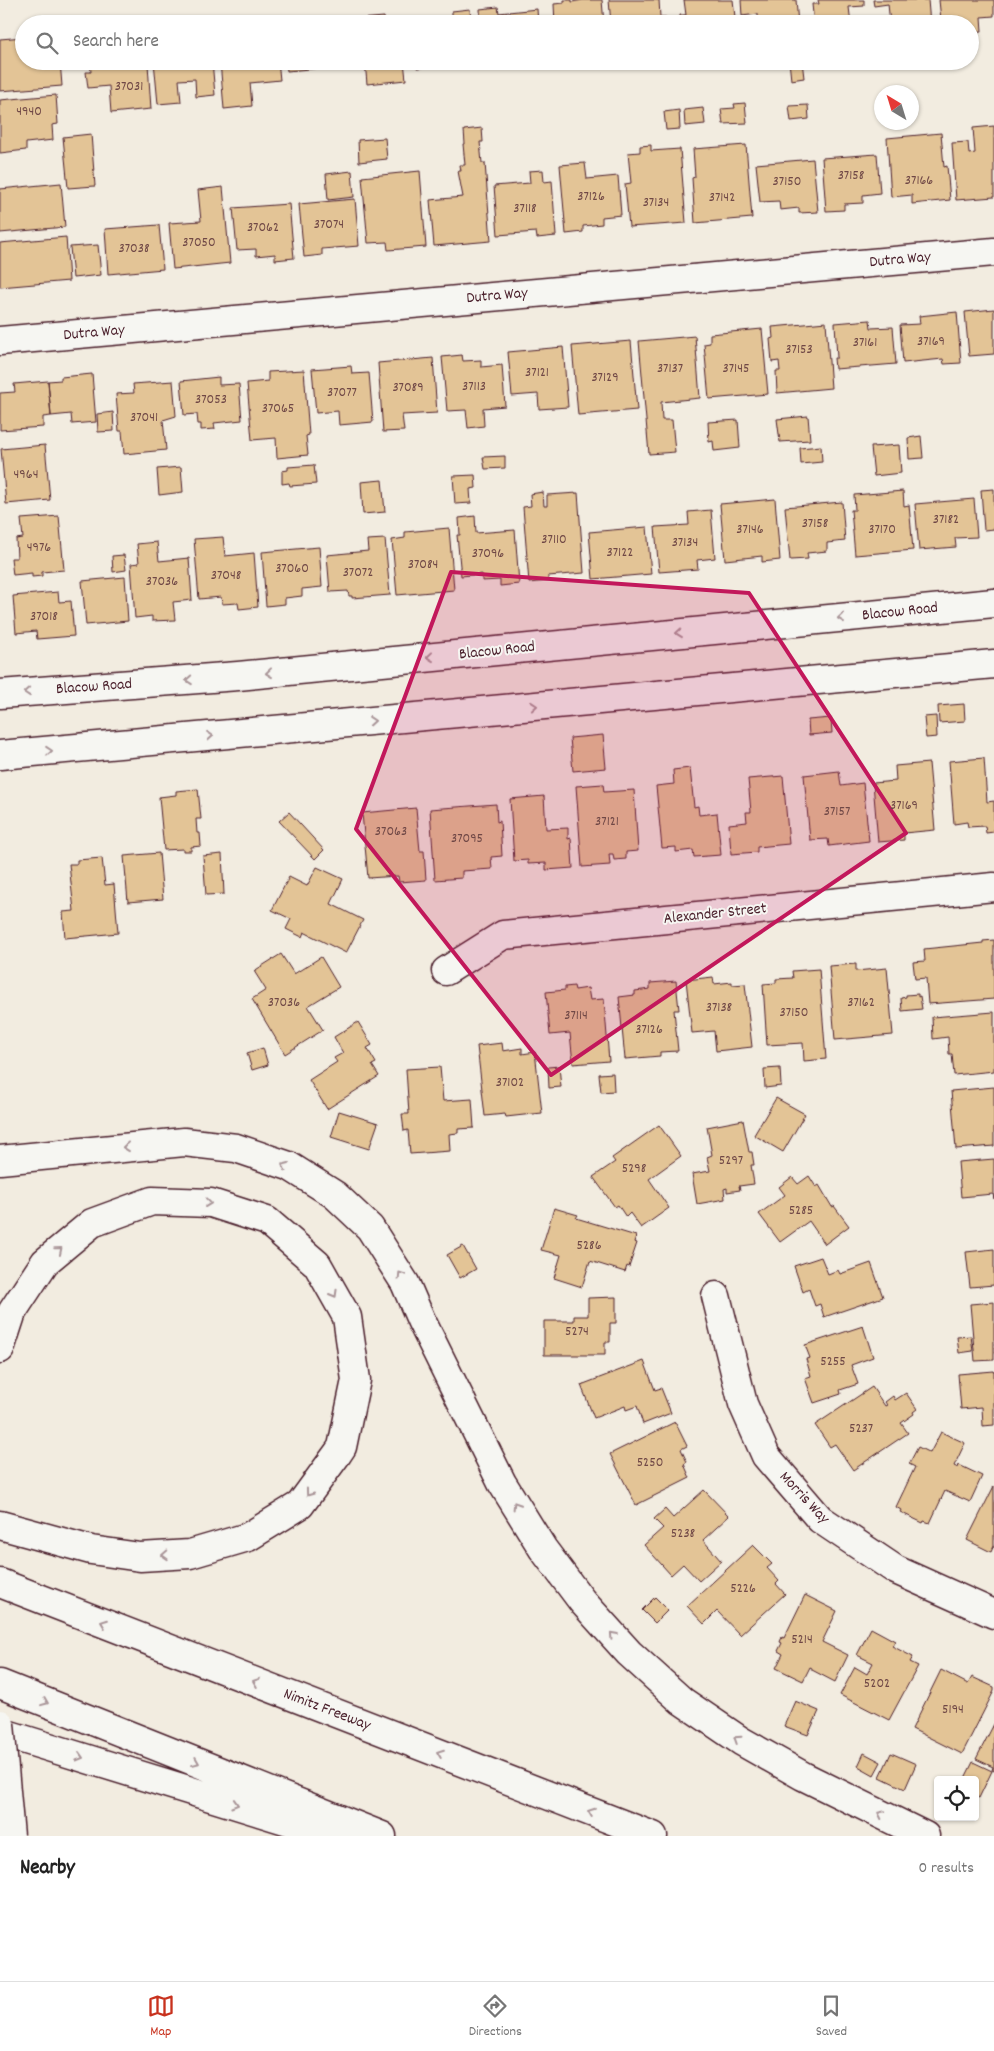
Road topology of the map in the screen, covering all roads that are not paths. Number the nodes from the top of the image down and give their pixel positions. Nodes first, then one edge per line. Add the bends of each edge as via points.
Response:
1 (994, 252) edge
2 (0, 341) edge
3 (994, 603) edge
4 (994, 664) edge
5 (0, 694) edge
6 (0, 755) edge
7 (994, 887) edge
8 (446, 971) dead end
9 (0, 1160) edge
10 (716, 1296) dead end
11 (0, 1349) edge
12 (0, 1525) edge
13 (0, 1583) edge
14 (994, 1614) edge
15 (0, 1684) edge
16 (0, 1724) edge
17 (0, 1732) edge
18 (10, 1836) edge
19 (338, 1836) edge
20 (382, 1836) edge
21 (653, 1836) edge
22 (925, 1836) edge

1 - 2 main road, Dutra Way
3 -> 5 main road, Blacow Road via 238,676
6 -> 4 main road
7 - 8 main road, Alexander Street via 503,935
22 -> 9 main road via 741,1741 682,1701 629,1653 582,1601 543,1549 502,1483 405,1283 370,1228 334,1195 289,1166 236,1148 184,1142
10 - 14 main road, Morris Way via 743,1404 766,1456 820,1519 896,1570
11 -> 12 main road via 12,1312 45,1262 92,1223 152,1201 211,1203 267,1221 316,1264 347,1317 356,1380 338,1453 300,1505 248,1537 190,1554 140,1556 91,1550
21 -> 13 main road, Nimitz Freeway
15 -> 20 main road
16 - 18 main road, bridge
17 -> 19 main road

